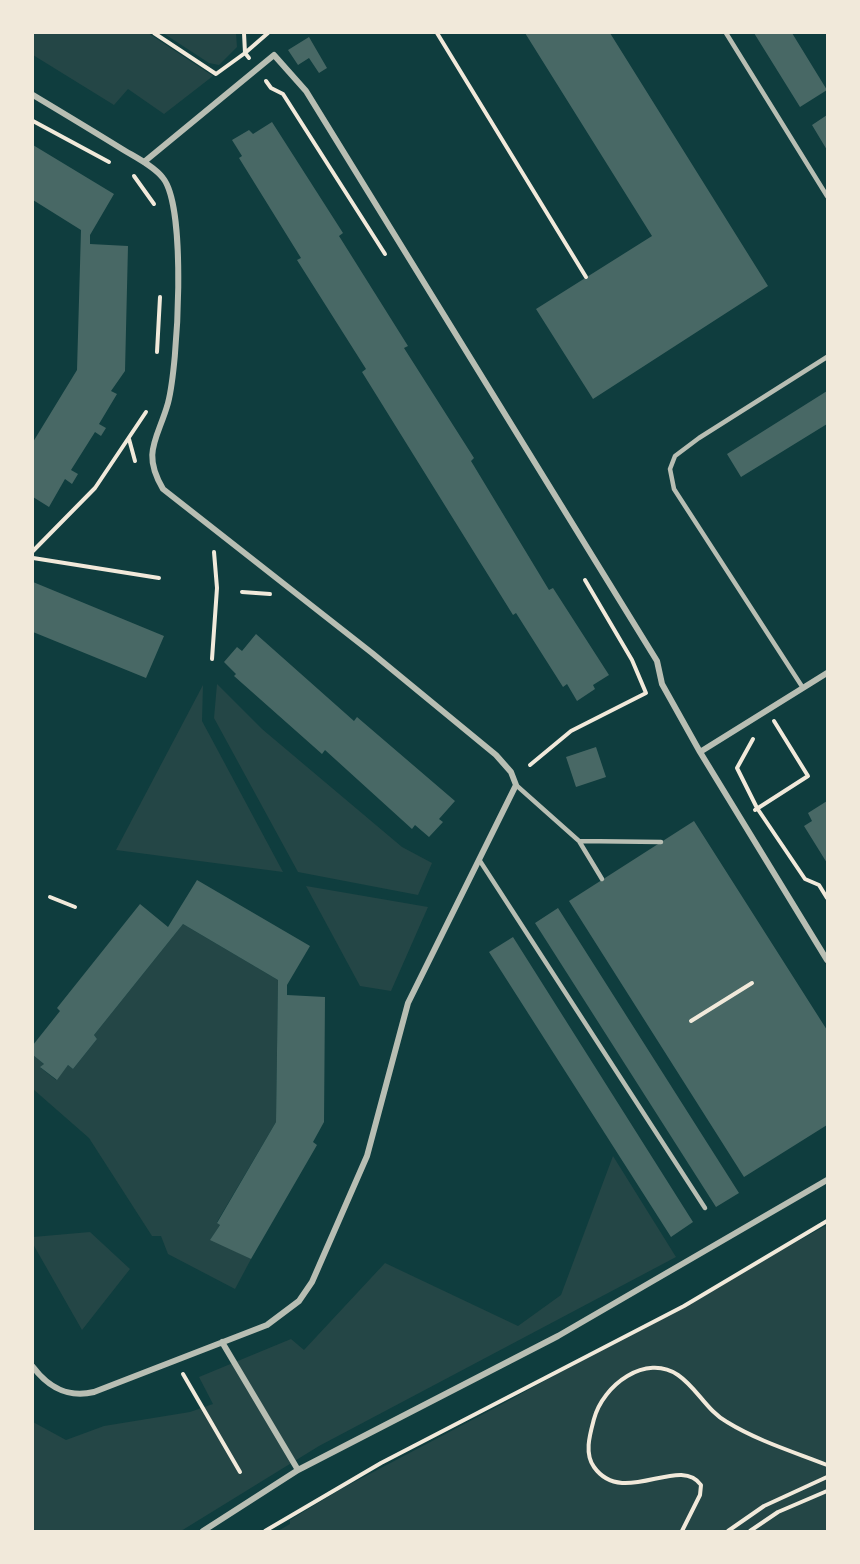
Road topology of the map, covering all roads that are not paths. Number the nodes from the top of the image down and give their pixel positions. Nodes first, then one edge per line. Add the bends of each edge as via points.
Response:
1 (726, 33) edge
2 (33, 95) edge
3 (144, 162) junction
4 (827, 196) edge
5 (827, 357) edge
6 (827, 673) edge
7 (802, 688) junction
8 (700, 752) junction
9 (516, 785) junction
10 (579, 841) junction
11 (661, 842) dead end
12 (480, 861) junction
13 (602, 879) dead end
14 (827, 960) edge
15 (827, 1180) edge
16 (705, 1208) dead end
17 (222, 1342) junction
18 (33, 1367) edge
19 (298, 1470) junction
20 (203, 1531) edge

1 - 4 lane
2 - 3 street
3 - 8 street via 274,55 306,91 657,661 662,684
3 - 9 street via 164,178 177,221 179,260 172,375 168,403 151,454 153,472 163,489 496,755 511,772
5 - 7 lane via 699,438 675,456 670,469 674,489
6 - 7 street
7 - 8 street
8 - 14 street
9 - 10 lane
9 - 12 street
10 - 11 lane
10 - 13 lane
12 - 16 lane
12 - 17 street via 408,1003 367,1156 312,1282 299,1301 267,1324
15 - 19 street via 558,1336
17 - 18 street via 79,1395 48,1384
17 - 19 street
19 - 20 street

